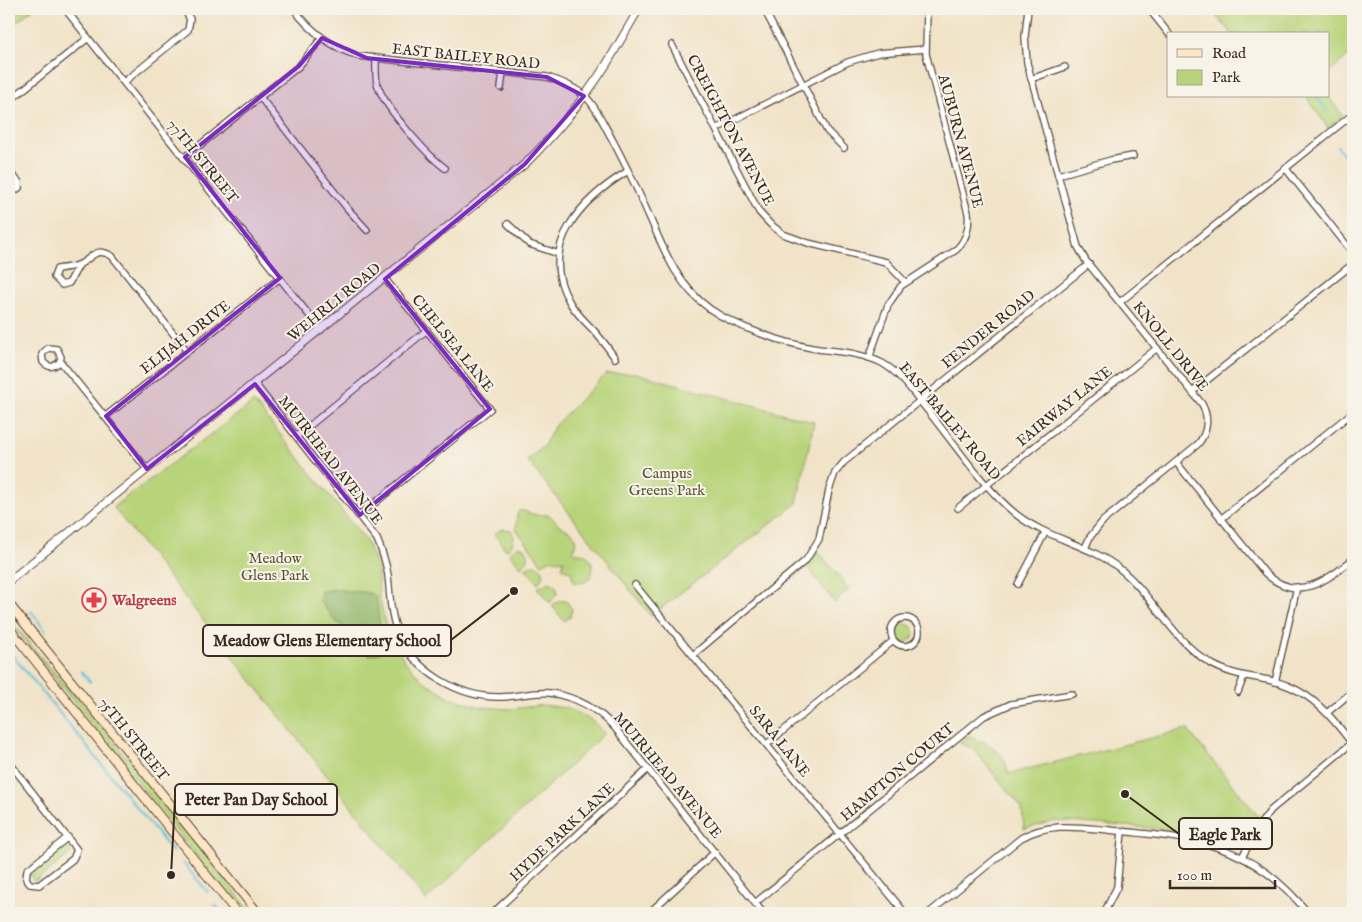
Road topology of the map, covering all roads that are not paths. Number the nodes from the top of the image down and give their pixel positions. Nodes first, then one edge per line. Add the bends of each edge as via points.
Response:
1 (65, 9) edge
2 (184, 9) edge
3 (294, 9) edge
4 (640, 9) edge
5 (764, 9) edge
6 (927, 9) edge
7 (1028, 9) edge
8 (1149, 9) edge
9 (1167, 32) edge
10 (88, 38) junction
11 (322, 38) junction
12 (672, 45) dead end
13 (926, 49) junction
14 (376, 59) junction
15 (1065, 67) dead end
16 (503, 72) junction
17 (1031, 79) junction
18 (124, 82) junction
19 (803, 84) junction
20 (501, 88) dead end
21 (584, 96) junction
22 (260, 98) junction
23 (9, 101) edge
24 (1353, 114) edge
25 (716, 129) junction
26 (844, 148) dead end
27 (1133, 156) dead end
28 (185, 157) junction
29 (445, 168) dead end
30 (1286, 169) junction
31 (628, 171) junction
32 (9, 172) edge
33 (1058, 176) junction
34 (9, 192) edge
35 (508, 224) dead end
36 (367, 230) dead end
37 (1353, 253) edge
38 (558, 254) junction
39 (1089, 264) junction
40 (1353, 264) edge
41 (79, 265) dead end
42 (280, 278) junction
43 (385, 279) junction
44 (905, 282) junction
45 (1120, 302) junction
46 (321, 330) junction
47 (427, 330) junction
48 (1156, 348) junction
49 (187, 351) junction
50 (615, 358) dead end
51 (869, 358) junction
52 (60, 361) dead end
53 (255, 384) junction
54 (1192, 392) junction
55 (920, 400) junction
56 (1353, 412) edge
57 (106, 416) junction
58 (297, 436) junction
59 (1176, 462) junction
60 (147, 469) junction
61 (988, 484) junction
62 (958, 508) dead end
63 (360, 514) junction
64 (1221, 519) junction
65 (1045, 533) junction
66 (1086, 548) junction
67 (1353, 559) edge
68 (9, 582) edge
69 (1018, 584) dead end
70 (635, 586) dead end
71 (1297, 587) junction
72 (9, 604) edge
73 (9, 628) edge
74 (894, 641) junction
75 (693, 654) junction
76 (1244, 676) junction
77 (1276, 682) junction
78 (1238, 692) dead end
79 (1353, 692) edge
80 (1072, 694) dead end
81 (1328, 712) junction
82 (767, 744) junction
83 (1353, 744) edge
84 (9, 762) edge
85 (648, 769) junction
86 (1122, 831) junction
87 (841, 835) junction
88 (68, 836) junction
89 (715, 852) junction
90 (1242, 857) junction
91 (755, 903) junction
92 (236, 913) edge
93 (258, 913) edge
94 (493, 913) edge
95 (649, 913) edge
96 (763, 913) edge
97 (905, 913) edge
98 (928, 913) edge
99 (1104, 913) edge
100 (1308, 913) edge

1 - 10 street, 77TH STREET
2 - 18 street via 190,19 188,30
3 - 11 street, EAST BAILEY ROAD
4 - 21 street, WEHRLI ROAD
5 - 19 street
6 - 13 street, AUBURN AVENUE
7 - 17 street, KNOLL DRIVE via 1025,44
8 - 9 street
10 - 18 street, 77TH STREET
10 - 23 street
11 - 14 street, EAST BAILEY ROAD via 347,52
11 - 22 street via 304,62
12 - 25 street, CREIGHTON AVENUE
13 - 19 street via 863,57
13 - 44 street, AUBURN AVENUE via 969,226 956,250
14 - 16 street, EAST BAILEY ROAD
14 - 29 street via 376,80 382,94 426,152
15 - 17 street
16 - 20 street
16 - 21 street, EAST BAILEY ROAD via 556,80
17 - 33 street, KNOLL DRIVE
18 - 28 street, 77TH STREET
19 - 25 street
19 - 26 street via 827,131
21 - 31 street, EAST BAILEY ROAD via 600,116
21 - 43 street, WEHRLI ROAD via 525,164
22 - 28 street
22 - 36 street
24 - 30 street
25 - 44 street, CREIGHTON AVENUE via 760,212 775,228 792,238 886,262
27 - 33 street
28 - 42 street, 77TH STREET
30 - 37 street
30 - 45 street
31 - 38 street via 600,189 582,206 568,228
31 - 51 street, EAST BAILEY ROAD via 673,270 692,294 710,309 794,344
32 - 34 street via 19,182 19,188
33 - 39 street, KNOLL DRIVE via 1078,247
35 - 38 street via 529,244
38 - 50 street via 560,282 570,303
39 - 45 street, KNOLL DRIVE
39 - 55 street, FENDER ROAD
40 - 54 street
41 - 49 street via 94,253 103,251 112,256
42 - 46 street, 77TH STREET
42 - 49 street, ELIJAH DRIVE
43 - 46 street, WEHRLI ROAD
43 - 47 street, CHELSEA LANE
44 - 51 street, AUBURN AVENUE via 888,305
45 - 48 street, KNOLL DRIVE
46 - 53 street, WEHRLI ROAD
47 - 58 street
47 - 63 street, CHELSEA LANE via 490,409
48 - 54 street, KNOLL DRIVE
48 - 61 street, FAIRWAY LANE
49 - 57 street, ELIJAH DRIVE
51 - 55 street, EAST BAILEY ROAD via 890,368
52 - 57 street
53 - 58 street, MUIRHEAD AVENUE
53 - 60 street, WEHRLI ROAD
54 - 59 street, KNOLL DRIVE via 1205,410 1206,427 1198,444
55 - 61 street, EAST BAILEY ROAD
55 - 75 street, FENDER ROAD via 840,466 829,490 819,539 802,564
56 - 64 street
57 - 60 street
58 - 63 street, MUIRHEAD AVENUE
59 - 64 street
59 - 66 street, KNOLL DRIVE via 1103,521 1090,536
60 - 68 street, WEHRLI ROAD
61 - 62 street, FAIRWAY LANE
61 - 65 street, EAST BAILEY ROAD via 1016,514
63 - 85 street, MUIRHEAD AVENUE via 377,538 383,554 397,631 420,664 438,679 477,695 512,697 547,693 581,701 608,720
64 - 71 street via 1268,576 1279,583
65 - 66 street, EAST BAILEY ROAD
65 - 69 street
66 - 76 street, EAST BAILEY ROAD via 1129,576 1200,656 1224,670
67 - 71 street via 1325,582
70 - 75 street, SARA LANE
71 - 77 street
72 - 93 main road, 75TH STREET
73 - 92 main road, 75TH STREET
74 - 74 street via 901,646 914,643 919,636 915,623 907,618 897,620 890,632
74 - 82 street
75 - 82 street, SARA LANE
76 - 77 street, EAST BAILEY ROAD
76 - 78 street
77 - 81 street, EAST BAILEY ROAD via 1304,694
79 - 81 street
80 - 87 street, HAMPTON COURT via 1011,704 992,711
81 - 83 street, EAST BAILEY ROAD
82 - 87 street, SARA LANE
83 - 90 street via 1271,810
84 - 88 street
85 - 89 street, MUIRHEAD AVENUE
85 - 94 street, HYDE PARK LANE
86 - 90 street via 1196,840
86 - 98 street via 1061,826 1030,833
86 - 99 street via 1117,887
87 - 91 street, HAMPTON COURT
87 - 97 street, SARA LANE
88 - 88 street via 76,848 76,856 39,885 27,881 27,870
89 - 91 street, MUIRHEAD AVENUE
89 - 95 street
90 - 100 street via 1280,883
91 - 96 street, MUIRHEAD AVENUE

